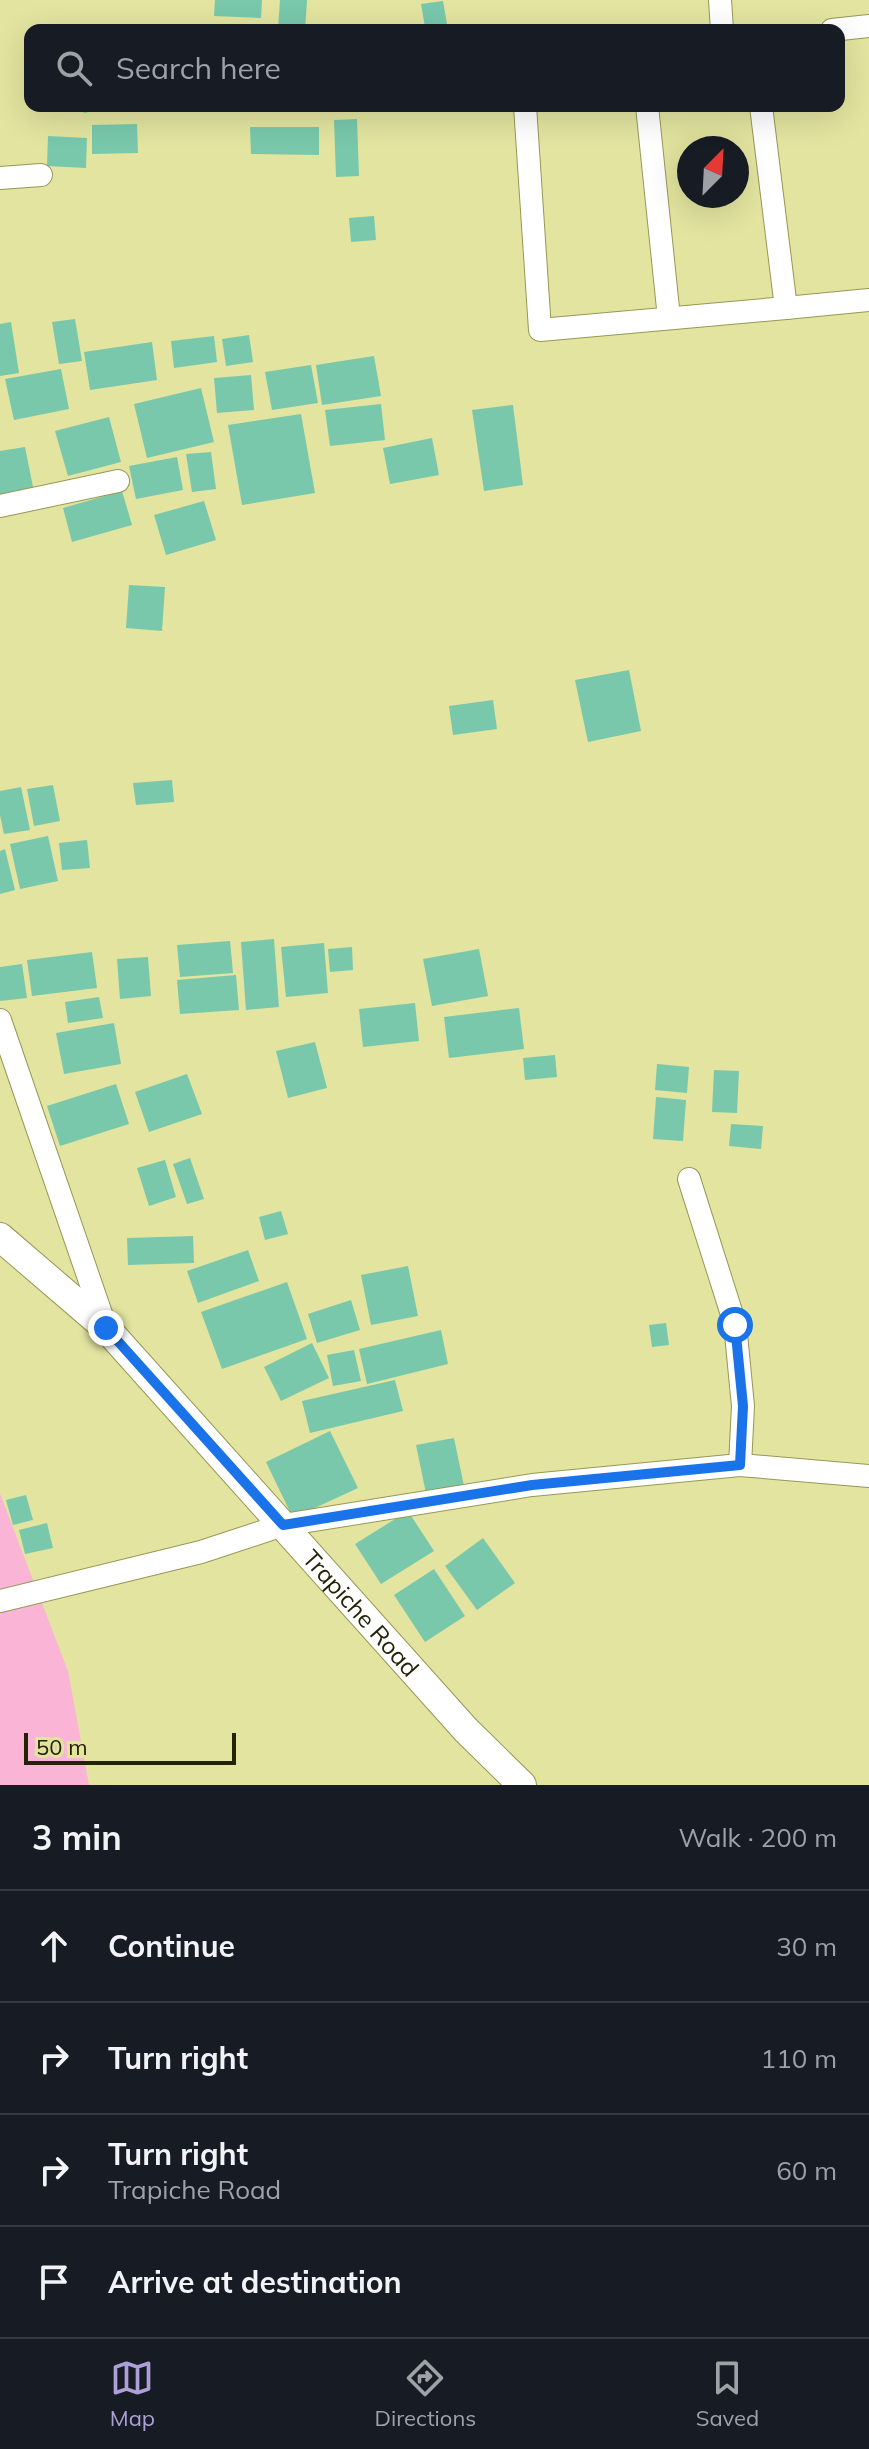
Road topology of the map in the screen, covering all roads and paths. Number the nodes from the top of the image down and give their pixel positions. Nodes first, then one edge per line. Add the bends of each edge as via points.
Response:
1 (720, 0) edge
2 (722, 24) edge
3 (869, 26) edge
4 (845, 29) edge
5 (525, 112) edge
6 (648, 112) edge
7 (762, 112) edge
8 (41, 175) dead end
9 (0, 178) edge
10 (869, 300) edge
11 (786, 308) junction
12 (669, 318) junction
13 (118, 481) dead end
14 (0, 506) edge
15 (0, 1020) edge
16 (689, 1179) dead end
17 (0, 1237) edge
18 (106, 1328) junction
19 (740, 1465) junction
20 (869, 1476) edge
21 (283, 1525) junction
22 (0, 1601) edge
23 (522, 1785) edge

1 - 2 street
3 - 4 street
5 - 12 street via 540,330
6 - 12 street
7 - 11 street
8 - 9 street
10 - 11 street
11 - 12 street
13 - 14 street
15 - 18 street
16 - 19 street via 735,1324 743,1406
17 - 18 street, Trapiche Road
18 - 21 street, Trapiche Road
19 - 20 street
19 - 21 street via 532,1485
21 - 22 street via 201,1552
21 - 23 street, Trapiche Road via 466,1730

